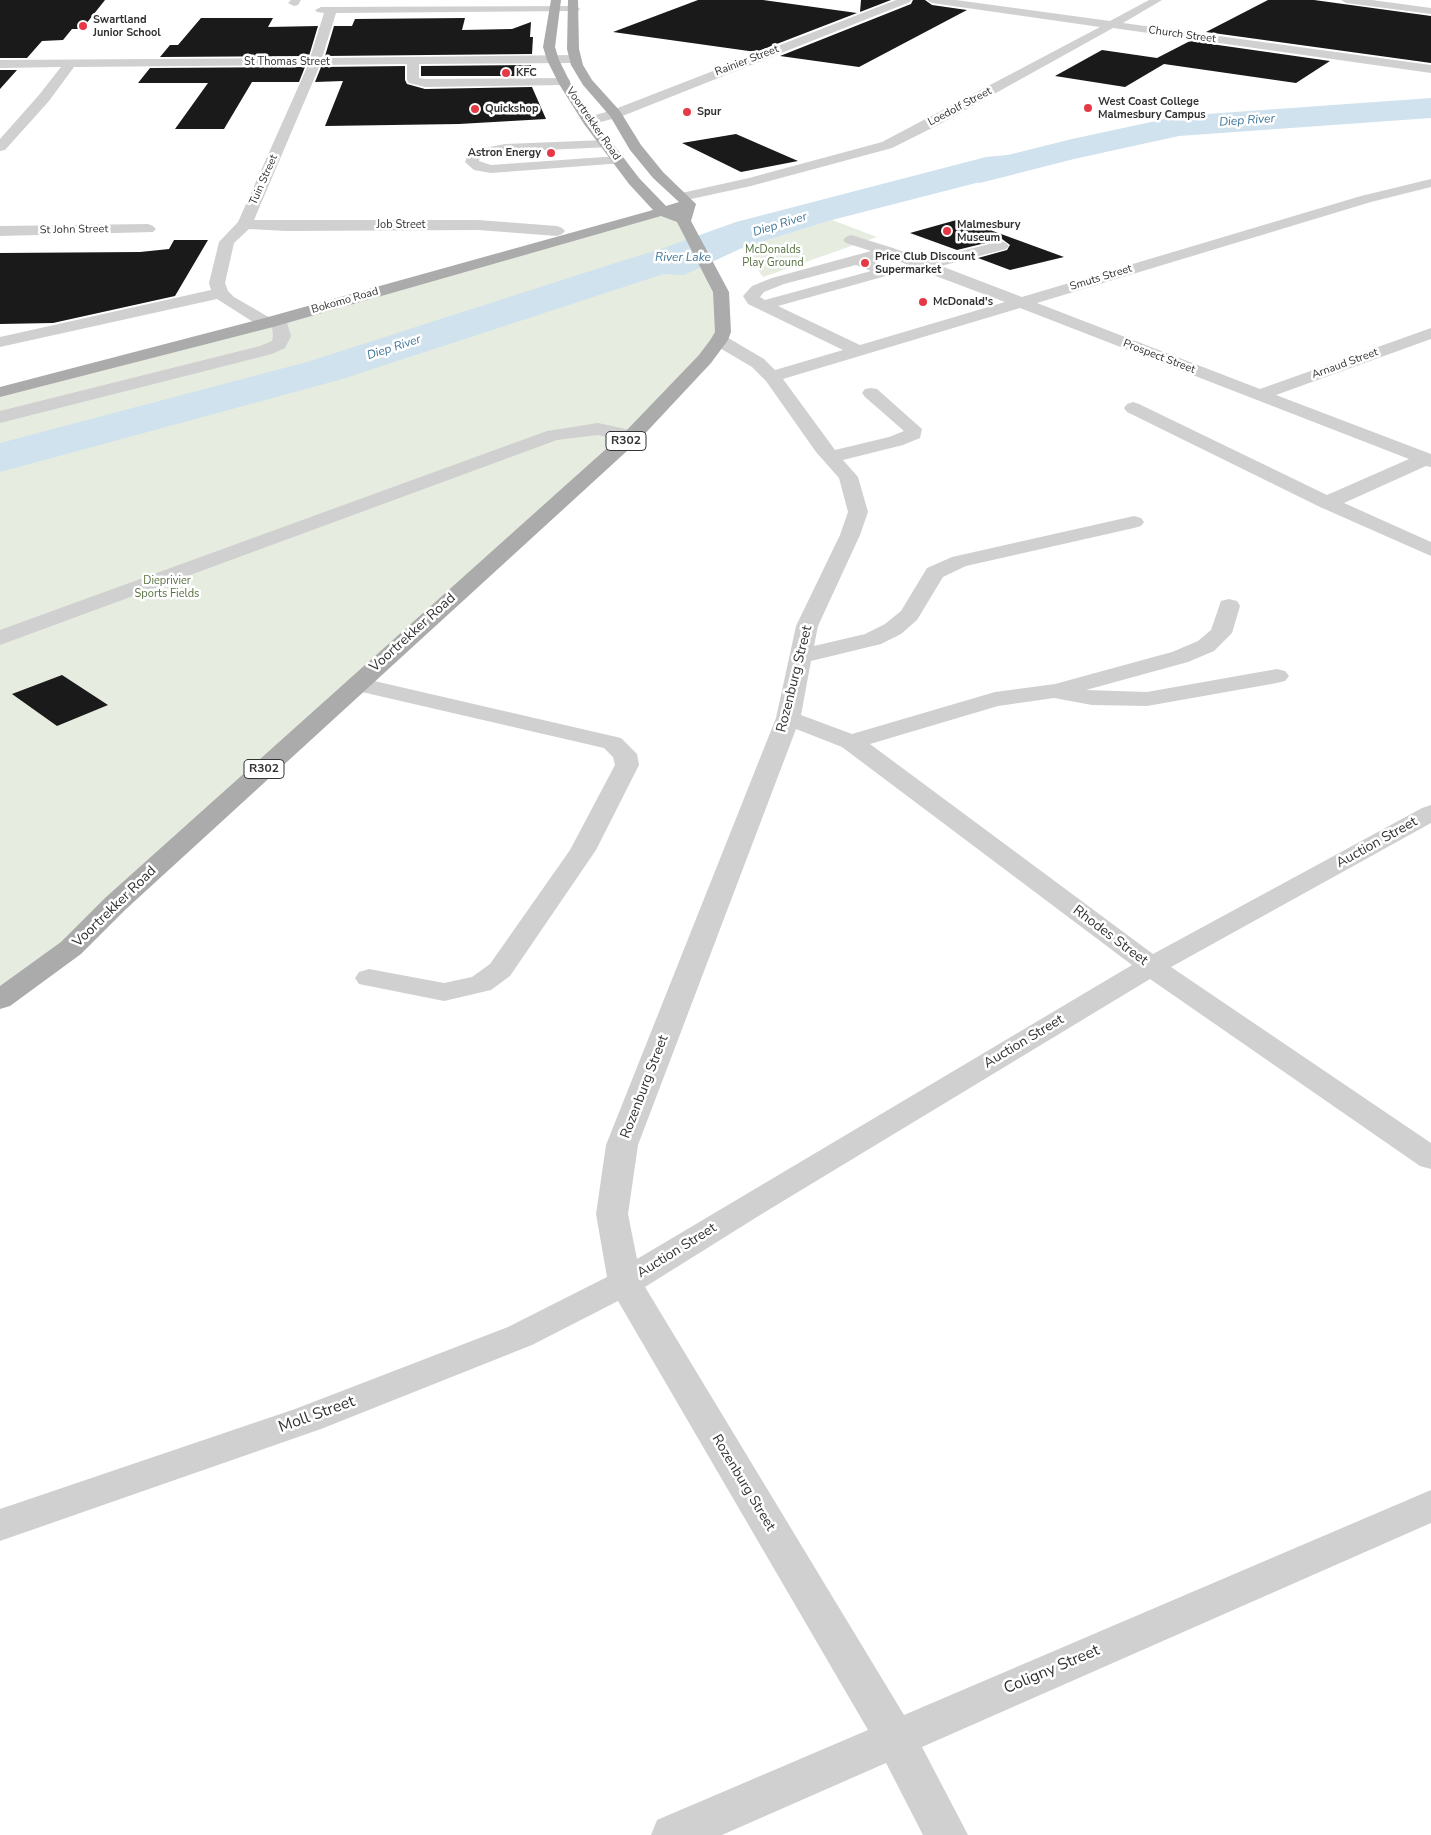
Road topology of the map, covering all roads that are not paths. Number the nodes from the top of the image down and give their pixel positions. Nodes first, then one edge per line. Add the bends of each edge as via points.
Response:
1 (906, 0) edge
2 (932, 0) edge
3 (1157, 0) edge
4 (1346, 0) edge
5 (573, 4) edge
6 (556, 5) edge
7 (1431, 11) edge
8 (1110, 26) junction
9 (575, 59) junction
10 (553, 60) junction
11 (413, 61) junction
12 (315, 62) junction
13 (71, 63) junction
14 (0, 64) edge
15 (1431, 69) edge
16 (564, 81) junction
17 (615, 114) junction
18 (588, 121) junction
19 (605, 144) junction
20 (0, 147) edge
21 (618, 160) junction
22 (1431, 183) edge
23 (686, 200) junction
24 (659, 208) junction
25 (244, 224) junction
26 (286, 226) junction
27 (686, 226) junction
28 (148, 229) dead end
29 (0, 231) edge
30 (558, 231) junction
31 (851, 240) dead end
32 (227, 242) junction
33 (1001, 246) dead end
34 (888, 251) junction
35 (856, 259) junction
36 (923, 266) junction
37 (322, 292) dead end
38 (220, 293) junction
39 (1018, 302) junction
40 (764, 305) junction
41 (246, 311) junction
42 (227, 316) dead end
43 (270, 316) junction
44 (1431, 333) edge
45 (719, 340) junction
46 (0, 342) edge
47 (857, 350) junction
48 (47, 363) dead end
49 (0, 375) edge
50 (772, 377) junction
51 (0, 392) edge
52 (871, 393) dead end
53 (1259, 396) junction
54 (1133, 408) dead end
55 (0, 417) edge
56 (632, 436) junction
57 (831, 457) junction
58 (1428, 460) edge
59 (1327, 503) junction
60 (1134, 522) dead end
61 (1431, 550) edge
62 (1229, 606) dead end
63 (0, 638) edge
64 (802, 656) junction
65 (1277, 676) dead end
66 (357, 684) junction
67 (1054, 691) junction
68 (788, 718) junction
69 (851, 742) junction
70 (1431, 813) edge
71 (1151, 966) junction
72 (369, 978) dead end
73 (0, 1000) edge
74 (1431, 1158) edge
75 (625, 1284) junction
76 (1431, 1506) edge
77 (0, 1525) edge
78 (895, 1738) junction
79 (673, 1835) edge
80 (946, 1835) edge

1 - 17 street, Rainier Street
2 - 8 street, Church Street
3 - 8 street, Loedolf Street
4 - 7 street
5 - 6 street
5 - 9 main road, Voortrekker Road
6 - 10 main road, Voortrekker Road via 550,47
6 - 12 street, Tuin Street via 326,10
8 - 15 street, Church Street
8 - 23 street, Loedolf Street via 888,145
9 - 10 street, St Thomas Street
9 - 17 main road, Voortrekker Road via 587,82
10 - 11 street, St Thomas Street
10 - 16 main road, Voortrekker Road
11 - 12 street, St Thomas Street
11 - 16 street via 413,80 416,82
12 - 13 street, St Thomas Street
12 - 25 street, Tuin Street
13 - 14 street, St Thomas Street
13 - 20 street
16 - 18 main road, Voortrekker Road
17 - 18 street, Rainier Street
17 - 23 main road, Voortrekker Road via 635,147
18 - 19 main road, Voortrekker Road
19 - 21 main road, Voortrekker Road
19 - 21 street via 505,148 474,154 472,162 491,169
21 - 24 main road, Voortrekker Road
22 - 39 street, Smuts Street via 1366,199
23 - 24 main road, Bokomo Road
23 - 27 main road
24 - 27 main road, Voortrekker Road
24 - 30 main road, Bokomo Road
24 - 43 main road, Bokomo Road
25 - 26 street, Job Street
25 - 32 street, Tuin Street
26 - 30 street, Job Street via 478,225
26 - 32 street
27 - 45 main road, Voortrekker Road / R302 via 721,292 723,332
28 - 29 street, St John Street
30 - 37 main road, Bokomo Road
31 - 34 street, Prospect Street
32 - 38 street, Tuin Street via 217,284
33 - 36 street
34 - 35 street
34 - 36 street, Prospect Street
35 - 40 street via 758,289 751,296
35 - 40 street via 878,268 880,273
36 - 39 street, Prospect Street
38 - 41 street
38 - 46 street
39 - 47 street, Smuts Street
39 - 53 street, Prospect Street
40 - 47 street
41 - 42 main road
41 - 43 street
43 - 51 main road, Bokomo Road
43 - 55 street via 282,336 279,344 266,350
44 - 53 street, Arnaud Street
45 - 50 street, Rozenburg Street via 758,363
45 - 56 main road, Voortrekker Road / R302
47 - 50 street, Smuts Street
48 - 49 main road
50 - 57 street, Rozenburg Street
52 - 57 street via 913,429 913,434
53 - 58 street, Prospect Street
54 - 59 street
56 - 63 street via 598,429 554,435
56 - 66 main road, Voortrekker Road / R302
57 - 64 street, Rozenburg Street via 848,477 858,512 807,626
58 - 59 street
59 - 61 street
60 - 64 street via 959,561 935,572 909,614 893,628 873,639
62 - 67 street via 1221,633 1206,646 1180,657
64 - 68 street, Rozenburg Street
65 - 67 street via 1147,699 1092,698
66 - 72 street via 612,743 625,754 627,765 583,850 500,970 481,984 444,992
66 - 73 main road, Voortrekker Road / R302 via 71,948
67 - 69 street via 995,699
68 - 69 street, Rhodes Street
68 - 75 street, Rozenburg Street via 622,1145 612,1214
69 - 71 street, Rhodes Street
70 - 71 street, Auction Street
71 - 74 street, Rhodes Street
71 - 75 street, Auction Street
75 - 77 street, Moll Street via 520,1336 308,1419
75 - 78 street, Rozenburg Street
76 - 78 street, Coligny Street
78 - 79 street, Coligny Street
78 - 80 street, Rozenburg Street

